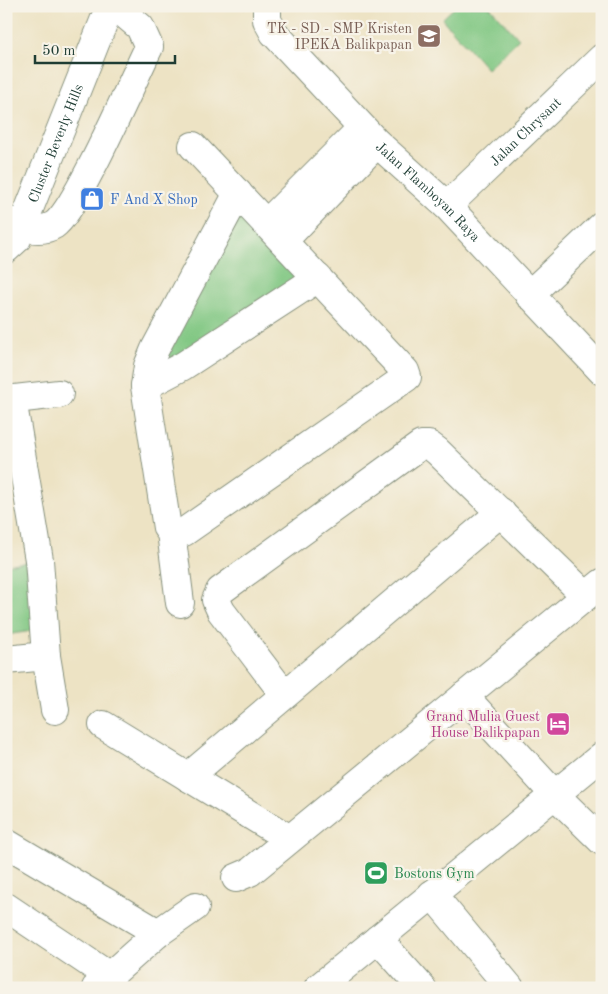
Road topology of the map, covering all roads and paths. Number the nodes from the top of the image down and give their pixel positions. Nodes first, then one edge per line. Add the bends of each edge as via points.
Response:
1 (110, 6) edge
2 (115, 6) edge
3 (267, 6) edge
4 (602, 58) edge
5 (370, 135) junction
6 (193, 146) dead end
7 (238, 193) junction
8 (447, 206) junction
9 (14, 223) edge
10 (602, 226) edge
11 (275, 232) junction
12 (6, 249) edge
13 (318, 278) junction
14 (529, 295) junction
15 (602, 371) edge
16 (145, 386) junction
17 (59, 394) dead end
18 (9, 400) edge
19 (500, 512) junction
20 (171, 532) junction
21 (594, 589) edge
22 (180, 603) dead end
23 (46, 656) junction
24 (6, 660) edge
25 (284, 694) junction
26 (464, 696) junction
27 (55, 710) dead end
28 (103, 725) dead end
29 (602, 756) edge
30 (188, 777) junction
31 (555, 795) junction
32 (288, 838) junction
33 (602, 841) edge
34 (6, 843) edge
35 (236, 878) dead end
36 (432, 894) junction
37 (6, 907) edge
38 (195, 907) dead end
39 (158, 933) junction
40 (378, 939) junction
41 (103, 982) edge
42 (318, 988) edge
43 (422, 988) edge
44 (510, 988) edge

1 - 9 street, Cluster Beverly Hills
2 - 9 street via 140,27 149,47 81,188 65,211 55,224 43,230
3 - 5 street, Jalan Flamboyan Raya via 267,20 274,33
4 - 8 street, Jalan Chrysant
5 - 8 street, Jalan Flamboyan Raya
5 - 11 street
6 - 7 street
7 - 11 street
7 - 16 street via 155,349
8 - 14 street, Jalan Flamboyan Raya
9 - 12 street, Cluster Beverly Hills via 17,239
10 - 14 street
11 - 13 street
13 - 16 street via 183,366
13 - 20 street via 406,371 405,379 184,532
14 - 15 street, Jalan Flamboyan Raya
16 - 20 street via 167,528
17 - 18 street
18 - 23 street via 39,560
19 - 21 street
19 - 25 street
19 - 25 street via 437,451 429,445 421,445 220,591 216,600 221,611
20 - 22 street
21 - 26 street
23 - 24 street
23 - 27 street
25 - 30 street
26 - 31 street
26 - 32 street
28 - 30 street
29 - 31 street
30 - 32 street
31 - 33 street
31 - 36 street
32 - 35 street via 250,872
34 - 39 street
36 - 40 street
36 - 44 street
37 - 41 street
38 - 39 street
39 - 41 street
40 - 42 street
40 - 43 street

